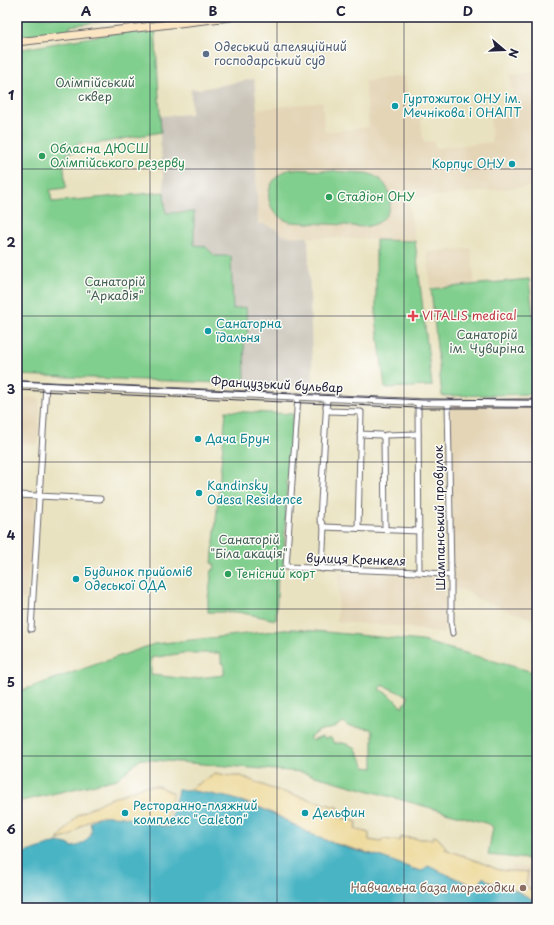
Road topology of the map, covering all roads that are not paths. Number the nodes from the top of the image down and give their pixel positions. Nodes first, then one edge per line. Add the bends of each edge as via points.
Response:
1 (230, 17) edge
2 (17, 42) edge
3 (17, 384) edge
4 (46, 385) junction
5 (298, 396) junction
6 (327, 398) junction
7 (418, 402) junction
8 (448, 402) junction
9 (537, 404) edge
10 (326, 407) junction
11 (360, 434) junction
12 (418, 434) junction
13 (384, 436) junction
14 (17, 494) edge
15 (39, 496) junction
16 (100, 499) dead end
17 (324, 527) junction
18 (358, 528) junction
19 (385, 529) junction
20 (419, 531) junction
21 (322, 569) junction
22 (419, 572) junction
23 (451, 575) junction
24 (31, 629) dead end
25 (453, 633) dead end

1 - 2 main road
3 - 4 street, Французький бульвар
4 - 5 street, Французький бульвар
4 - 15 street
5 - 6 street, Французький бульвар
5 - 21 street, вулиця Кренкеля via 286,567
6 - 7 street, Французький бульвар
6 - 10 street
7 - 8 street, Французький бульвар
7 - 12 street
8 - 9 street, Французький бульвар
8 - 23 street, Шампанський провулок
10 - 11 street via 329,411 361,412
10 - 17 street via 320,520
11 - 13 street
11 - 18 street
12 - 13 street
12 - 20 street
13 - 19 street
14 - 15 street
15 - 16 street
15 - 24 street
17 - 18 street
17 - 21 street
18 - 19 street
19 - 20 street
20 - 22 street
21 - 22 street, вулиця Кренкеля
22 - 23 street, вулиця Кренкеля
23 - 25 street, Шампанський провулок

